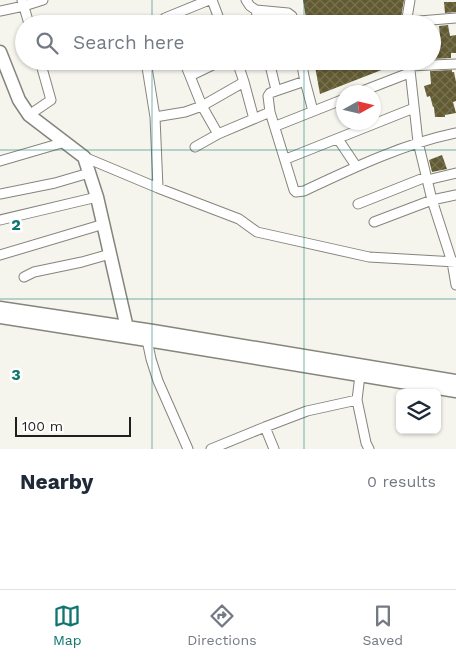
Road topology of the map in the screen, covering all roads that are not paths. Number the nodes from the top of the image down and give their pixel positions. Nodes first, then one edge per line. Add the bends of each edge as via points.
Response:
1 (43, 0) edge
2 (210, 0) edge
3 (246, 0) edge
4 (410, 0) edge
5 (23, 3) edge
6 (256, 10) junction
7 (0, 11) edge
8 (179, 15) edge
9 (217, 15) edge
10 (257, 15) edge
11 (290, 15) edge
12 (408, 15) edge
13 (456, 18) edge
14 (441, 20) edge
15 (0, 52) edge
16 (456, 64) edge
17 (441, 65) edge
18 (43, 70) edge
19 (147, 70) edge
20 (188, 70) edge
21 (202, 70) edge
22 (240, 70) edge
23 (271, 70) edge
24 (303, 70) edge
25 (403, 70) edge
26 (409, 70) edge
27 (190, 76) junction
28 (305, 81) junction
29 (244, 82) junction
30 (374, 85) edge
31 (276, 90) junction
32 (336, 102) edge
33 (202, 106) junction
34 (414, 108) junction
35 (314, 111) junction
36 (270, 112) junction
37 (29, 115) junction
38 (155, 117) junction
39 (254, 120) junction
40 (276, 126) junction
41 (456, 133) edge
42 (218, 134) junction
43 (338, 139) junction
44 (65, 142) junction
45 (418, 142) junction
46 (195, 147) dead end
47 (84, 157) junction
48 (286, 160) junction
49 (0, 161) edge
50 (356, 166) junction
51 (89, 173) junction
52 (456, 174) edge
53 (427, 178) junction
54 (158, 188) junction
55 (0, 194) edge
56 (456, 195) edge
57 (97, 197) junction
58 (432, 200) junction
59 (358, 204) dead end
60 (0, 220) edge
61 (374, 222) dead end
62 (104, 224) junction
63 (110, 254) junction
64 (0, 255) edge
65 (454, 262) edge
66 (24, 277) dead end
67 (456, 285) edge
68 (0, 308) edge
69 (0, 317) edge
70 (127, 328) junction
71 (147, 340) junction
72 (360, 375) junction
73 (456, 381) edge
74 (456, 391) edge
75 (357, 400) junction
76 (265, 427) junction
77 (188, 449) edge
78 (211, 449) edge
79 (274, 449) edge
80 (369, 449) edge

1 - 5 street
2 - 8 street
2 - 9 street
3 - 6 street
4 - 12 street
5 - 7 street
6 - 10 street
6 - 11 street
13 - 14 street
15 - 37 street via 19,100
16 - 17 street
18 - 37 street via 51,100
19 - 38 street
20 - 27 street
21 - 27 street
22 - 29 street
23 - 31 street
24 - 28 street
25 - 30 street
26 - 34 street
27 - 33 street
28 - 31 street
28 - 35 street
29 - 33 street
29 - 39 street
31 - 36 street via 269,94
32 - 35 street
33 - 38 street
33 - 42 street
34 - 43 street
34 - 45 street
35 - 40 street
36 - 39 street
36 - 40 street
37 - 44 street
38 - 54 street
39 - 42 street
40 - 48 street
41 - 45 street
42 - 46 street
43 - 48 street
43 - 50 street
44 - 47 street
44 - 49 street
45 - 50 street
45 - 53 street
47 - 51 street
47 - 54 street
48 - 50 street via 294,190 299,192
51 - 55 street
51 - 57 street
52 - 53 street
53 - 58 street
53 - 59 street
54 - 65 street via 239,219 257,232 368,257
56 - 58 street
57 - 60 street
57 - 62 street
58 - 61 street
58 - 65 street
62 - 63 street
62 - 64 street
63 - 66 street
63 - 70 street
65 - 67 street
68 - 70 street
69 - 71 street
70 - 73 street
71 - 72 street
71 - 77 street via 158,381
72 - 74 street
72 - 75 street
75 - 76 street via 307,411
75 - 80 street
76 - 78 street
76 - 79 street

